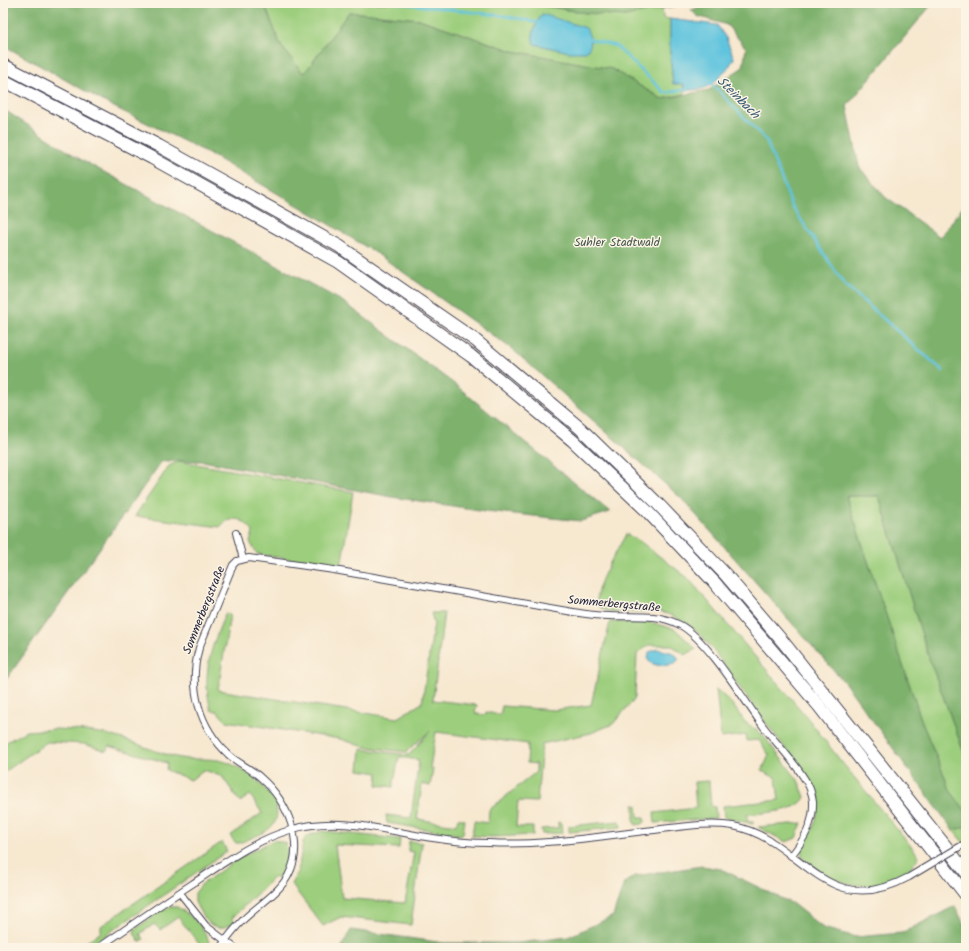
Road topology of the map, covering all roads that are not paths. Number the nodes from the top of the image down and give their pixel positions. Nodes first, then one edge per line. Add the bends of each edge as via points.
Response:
1 (3, 65) edge
2 (3, 80) edge
3 (236, 533) dead end
4 (243, 559) junction
5 (293, 829) junction
6 (966, 842) edge
7 (791, 856) junction
8 (966, 872) edge
9 (180, 892) junction
10 (966, 895) edge
11 (224, 941) junction
12 (98, 948) edge
13 (220, 948) edge
14 (235, 948) edge

1 - 8 highway via 158,146 339,246 475,340 580,428 726,574
2 - 10 highway via 152,158 338,262 471,356 572,440 646,510 719,588 819,706
3 - 4 street, Sommerbergstraße
4 - 5 street, Sommerbergstraße via 233,566 199,648 195,662 195,695 199,711 215,740 231,756 261,778 282,806
4 - 7 street, Sommerbergstraße via 256,558 334,570 587,615 655,616 682,626 697,638 722,668 810,789 813,801 810,826 803,841
5 - 7 street via 323,824 354,826 492,844 720,825 733,826 757,834
5 - 9 street via 258,842
5 - 11 street via 293,862 289,875 282,886 243,920
6 - 7 street, bridge via 908,877 886,888 873,891 848,890 822,879
9 - 11 street via 206,926
9 - 12 street
11 - 13 street
11 - 14 street

